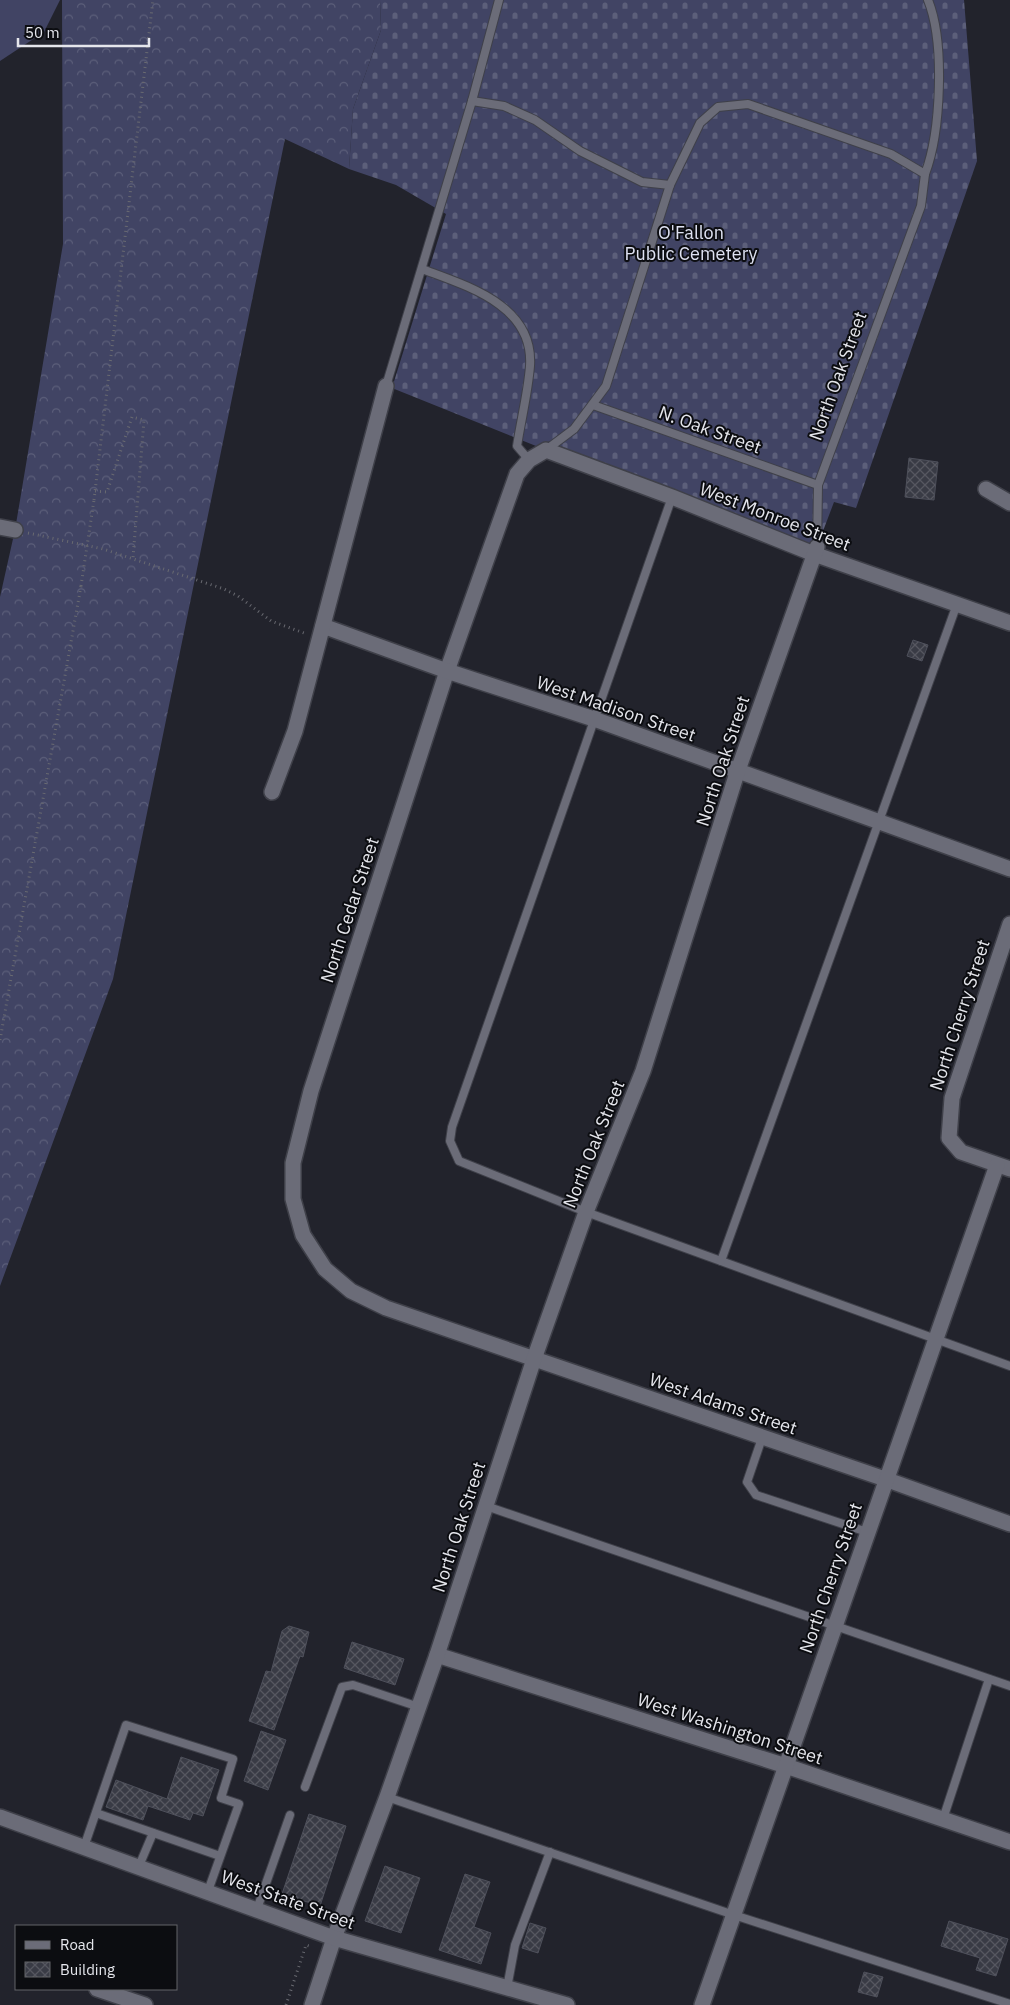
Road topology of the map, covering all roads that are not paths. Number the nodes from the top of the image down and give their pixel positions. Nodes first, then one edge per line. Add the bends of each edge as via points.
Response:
1 (499, 0) edge
2 (928, 0) edge
3 (472, 100) junction
4 (925, 174) junction
5 (670, 185) junction
6 (422, 269) junction
7 (386, 386) joint
8 (593, 404) junction
9 (546, 450) junction
10 (529, 460) junction
11 (818, 485) junction
12 (986, 489) dead end
13 (672, 497) junction
14 (1010, 504) edge
15 (0, 527) edge
16 (15, 530) road end
17 (815, 550) junction
18 (956, 604) junction
19 (1010, 623) edge
20 (321, 632) junction
21 (447, 671) junction
22 (594, 720) junction
23 (737, 773) junction
24 (272, 792) dead end
25 (880, 823) junction
26 (1010, 868) edge
27 (1010, 924) edge
28 (1004, 1167) edge
29 (586, 1212) junction
30 (721, 1261) junction
31 (423, 1321) joint
32 (936, 1340) junction
33 (534, 1359) junction
34 (1010, 1366) edge
35 (762, 1438) junction
36 (885, 1479) junction
37 (486, 1506) junction
38 (1010, 1524) edge
39 (867, 1532) junction
40 (834, 1626) junction
41 (437, 1655) junction
42 (989, 1679) junction
43 (1010, 1686) edge
44 (418, 1707) junction
45 (786, 1766) junction
46 (305, 1787) dead end
47 (387, 1797) junction
48 (96, 1813) junction
49 (290, 1815) dead end
50 (0, 1817) edge
51 (943, 1819) junction
52 (153, 1833) junction
53 (1010, 1842) edge
54 (84, 1847) junction
55 (550, 1852) junction
56 (220, 1856) junction
57 (139, 1866) junction
58 (208, 1891) junction
59 (257, 1909) junction
60 (734, 1915) junction
61 (334, 1938) junction
62 (507, 1988) junction
63 (100, 1990) edge
64 (1010, 2004) edge
65 (145, 2005) edge
66 (312, 2005) edge
67 (567, 2005) edge
68 (702, 2005) edge

1 - 3 lane
2 - 4 lane, North Oak Street via 936,37 938,115
3 - 5 lane via 504,106 535,120 580,151 642,182
3 - 6 lane
4 - 5 lane via 891,154 748,104 718,107 700,123
4 - 11 lane, North Oak Street via 921,206
5 - 8 lane via 606,386
6 - 7 lane
6 - 10 lane via 480,291 515,317 526,339 530,364 517,446
7 - 20 street
8 - 9 lane via 574,429
8 - 11 lane, N. Oak Street
9 - 10 street
9 - 13 street, West Monroe Street
10 - 21 street, North Cedar Street via 517,474
11 - 17 lane, North Oak Street
12 - 14 street
13 - 17 street, West Monroe Street
13 - 22 lane
15 - 16 street
17 - 18 street, West Monroe Street
17 - 23 street, North Oak Street
18 - 19 street, West Monroe Street
18 - 25 lane
20 - 21 street, West Madison Street
20 - 24 street via 295,731
21 - 22 street, West Madison Street
21 - 31 street, North Cedar Street via 312,1091 293,1163 293,1199 303,1235 325,1269 351,1291
22 - 23 street, West Madison Street
22 - 29 lane via 452,1127 450,1141 460,1161
23 - 25 street, West Madison Street
23 - 29 street, North Oak Street via 643,1071
25 - 26 street, West Madison Street
25 - 30 lane
27 - 28 street, North Cherry Street via 952,1098 948,1138 961,1152
28 - 32 street, North Cherry Street
29 - 30 lane
29 - 33 street, North Oak Street
30 - 32 lane
31 - 33 street, West Adams Street
32 - 34 lane
32 - 36 street, North Cherry Street
33 - 35 street, West Adams Street
33 - 37 street, North Oak Street
35 - 36 street, West Adams Street
35 - 39 lane via 747,1482 756,1495
36 - 38 street, West Adams Street
36 - 39 street, North Cherry Street
37 - 40 lane
37 - 41 street, North Oak Street
39 - 40 street, North Cherry Street
40 - 42 lane
40 - 45 street, North Cherry Street
41 - 44 street, North Oak Street
41 - 45 street, West Washington Street
42 - 43 lane
42 - 51 lane
44 - 46 lane via 353,1685 342,1687
44 - 47 street, North Oak Street
45 - 51 street, West Washington Street
45 - 60 street, North Cherry Street
47 - 55 lane
47 - 61 street, North Oak Street
48 - 52 lane
48 - 54 lane
48 - 56 lane via 126,1725 233,1759 221,1798 239,1804
49 - 59 lane
50 - 54 street, West State Street
51 - 53 street, West Washington Street
52 - 56 lane
52 - 57 lane
54 - 57 street, West State Street
55 - 60 lane
55 - 62 lane via 515,1945
56 - 58 lane
57 - 58 street, West State Street
58 - 59 street, West State Street
59 - 61 street, West State Street
60 - 64 lane
60 - 68 street, North Cherry Street
61 - 62 street, West State Street
61 - 66 street, North Oak Street
62 - 67 street, West State Street
63 - 65 street

